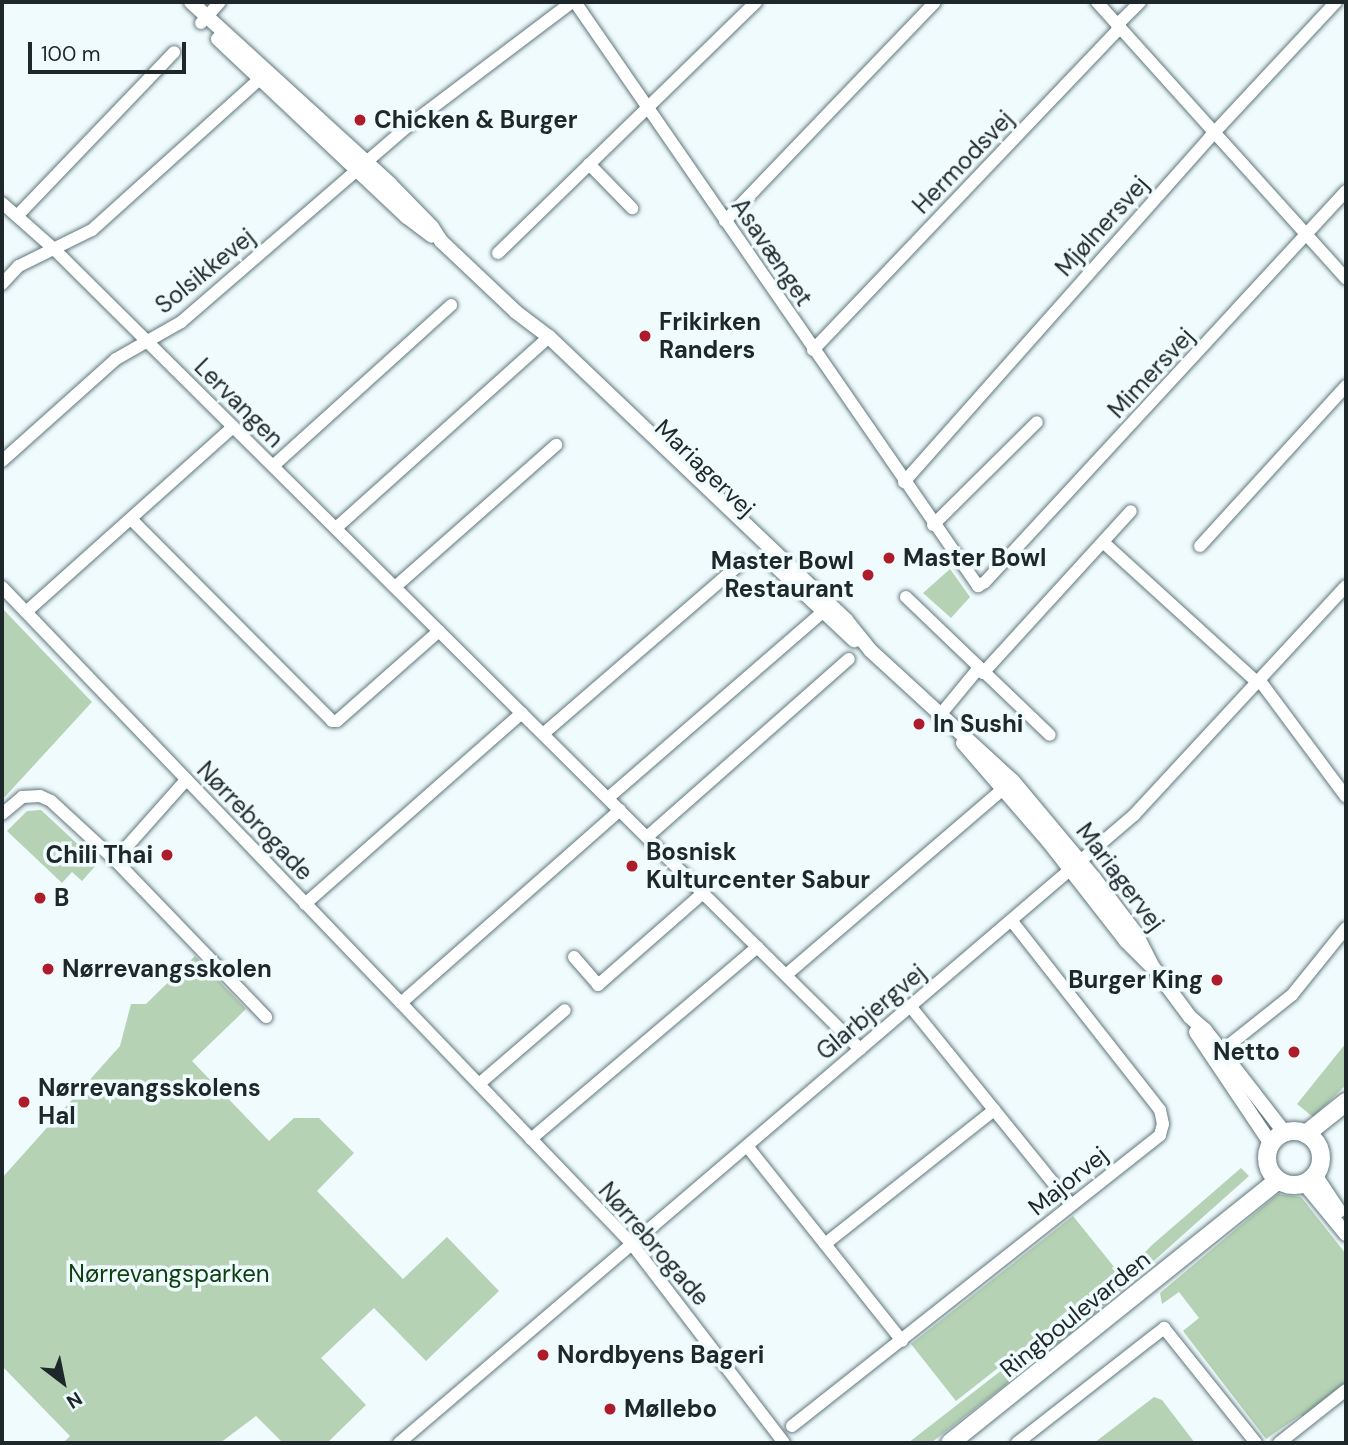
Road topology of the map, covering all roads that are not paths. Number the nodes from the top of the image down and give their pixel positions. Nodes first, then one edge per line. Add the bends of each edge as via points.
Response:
1 (179, 2) edge
2 (191, 2) edge
3 (220, 2) edge
4 (574, 2) edge
5 (756, 2) edge
6 (935, 2) edge
7 (1097, 2) edge
8 (1140, 2) edge
9 (1336, 2) edge
10 (204, 19) junction
11 (1120, 28) junction
12 (174, 52) dead end
13 (264, 75) junction
14 (647, 107) junction
15 (1214, 133) junction
16 (589, 164) junction
17 (361, 166) junction
18 (1346, 191) edge
19 (2, 203) edge
20 (632, 208) dead end
21 (18, 216) junction
22 (725, 221) junction
23 (1306, 234) junction
24 (54, 249) junction
25 (498, 253) dead end
26 (1346, 279) edge
27 (2, 284) edge
28 (451, 305) dead end
29 (147, 341) junction
30 (545, 341) junction
31 (813, 350) junction
32 (1346, 386) edge
33 (1037, 422) dead end
34 (233, 427) junction
35 (556, 445) dead end
36 (2, 461) edge
37 (273, 466) junction
38 (904, 482) junction
39 (1131, 511) dead end
40 (131, 519) junction
41 (933, 525) junction
42 (335, 528) junction
43 (1103, 542) junction
44 (1199, 546) dead end
45 (742, 562) dead end
46 (985, 582) joint
47 (1346, 586) edge
48 (2, 587) edge
49 (395, 587) junction
50 (906, 597) dead end
51 (827, 609) junction
52 (26, 612) junction
53 (439, 631) junction
54 (849, 659) dead end
55 (980, 671) junction
56 (1259, 682) junction
57 (945, 709) dead end
58 (522, 713) junction
59 (543, 734) junction
60 (1051, 734) dead end
61 (186, 780) junction
62 (1008, 785) junction
63 (1346, 797) edge
64 (608, 798) junction
65 (620, 810) junction
66 (2, 814) edge
67 (647, 837) junction
68 (115, 860) junction
69 (1076, 865) junction
70 (703, 893) junction
71 (305, 904) junction
72 (1011, 920) junction
73 (1346, 929) edge
74 (757, 947) junction
75 (574, 957) dead end
76 (786, 975) junction
77 (401, 1003) junction
78 (910, 1006) junction
79 (565, 1010) dead end
80 (266, 1017) dead end
81 (860, 1049) junction
82 (1217, 1055) junction
83 (479, 1084) junction
84 (1346, 1102) edge
85 (994, 1110) junction
86 (1346, 1110) edge
87 (1278, 1138) junction
88 (531, 1139) junction
89 (1311, 1139) junction
90 (747, 1146) junction
91 (1274, 1176) junction
92 (1310, 1179) junction
93 (1071, 1205) junction
94 (1346, 1221) edge
95 (1346, 1234) edge
96 (632, 1244) junction
97 (825, 1244) junction
98 (901, 1341) junction
99 (1346, 1390) edge
100 (792, 1426) dead end
101 (778, 1441) edge
102 (399, 1443) edge
103 (950, 1443) edge
104 (1017, 1443) edge
105 (1255, 1443) edge
106 (1279, 1443) edge

1 - 10 street, Mariagervej
2 - 10 street, Mariagervej
3 - 10 street
4 - 14 street, Asavænget
4 - 17 street, Solsikkevej via 473,74
5 - 14 street
6 - 22 street
7 - 11 street
8 - 11 street, Hermodsvej
9 - 15 street, Mjølnersvej
10 - 13 street, Mariagervej
11 - 15 street
11 - 31 street, Hermodsvej
12 - 21 street
13 - 17 street, Mariagervej
13 - 24 street via 92,230
14 - 16 street
14 - 22 street, Asavænget
15 - 23 street
15 - 38 street, Mjølnersvej
16 - 20 street
16 - 25 street
17 - 29 street, Solsikkevej via 181,322
17 - 30 street, Mariagervej via 415,208 441,241
18 - 23 street, Mimersvej
19 - 21 street, Lervangen
21 - 24 street, Lervangen
22 - 31 street, Asavænget
23 - 26 street
23 - 46 street, Mimersvej
24 - 27 street via 19,266
24 - 29 street, Lervangen
28 - 37 street
29 - 34 street, Lervangen
29 - 36 street, Solsikkevej via 116,359
30 - 42 street
30 - 51 street, Mariagervej
31 - 38 street, Asavænget
32 - 44 street
33 - 41 street
34 - 37 street, Lervangen
34 - 40 street
35 - 49 street
37 - 42 street, Lervangen
38 - 41 street, Asavænget
39 - 43 street
40 - 52 street
40 - 53 street via 331,721 337,721
41 - 46 street, Asavænget via 972,583
42 - 49 street, Lervangen
43 - 55 street
43 - 56 street
45 - 59 street
47 - 56 street, Glarbjergvej
48 - 52 street, Nørrebrogade
49 - 53 street, Lervangen
50 - 55 street via 973,659
51 - 62 street, Mariagervej
51 - 64 street
52 - 61 street, Nørrebrogade
53 - 58 street, Lervangen
54 - 67 street
55 - 57 street
55 - 60 street
56 - 63 street
56 - 69 street, Glarbjergvej via 1134,815
58 - 59 street, Lervangen
58 - 71 street
59 - 64 street, Lervangen
61 - 68 street
61 - 71 street, Nørrebrogade
62 - 69 street, Mariagervej
62 - 76 street
64 - 65 street, Lervangen
65 - 67 street, Lervangen
65 - 77 street
66 - 68 street via 22,797 40,796
67 - 70 street, Lervangen
68 - 80 street
69 - 72 street, Glarbjergvej
69 - 82 street, Mariagervej via 1126,940 1153,967
70 - 74 street, Lervangen
70 - 75 street via 598,985
71 - 77 street, Nørrebrogade
72 - 78 street, Glarbjergvej
72 - 93 street, Majorvej via 1163,1116 1160,1135
73 - 82 street via 1292,995
74 - 76 street, Lervangen
74 - 88 street
76 - 81 street, Lervangen
77 - 83 street, Nørrebrogade
78 - 81 street, Glarbjergvej
78 - 85 street
79 - 83 street
81 - 90 street, Glarbjergvej
82 - 87 street, Mariagervej
83 - 88 street, Nørrebrogade
84 - 89 main road
85 - 93 street
85 - 97 street
86 - 89 main road
87 - 89 main road
87 - 91 main road via 1267,1156
88 - 96 street, Nørrebrogade
89 - 92 main road via 1321,1162
90 - 96 street, Glarbjergvej
90 - 97 street
91 - 92 main road via 1288,1185
91 - 103 main road, Ringboulevarden via 1130,1302
92 - 94 street
92 - 95 street
93 - 98 street, Majorvej
96 - 101 street, Nørrebrogade
96 - 102 street, Glarbjergvej
97 - 98 street
98 - 100 street, Majorvej
99 - 106 street
104 - 105 street via 1164,1328

